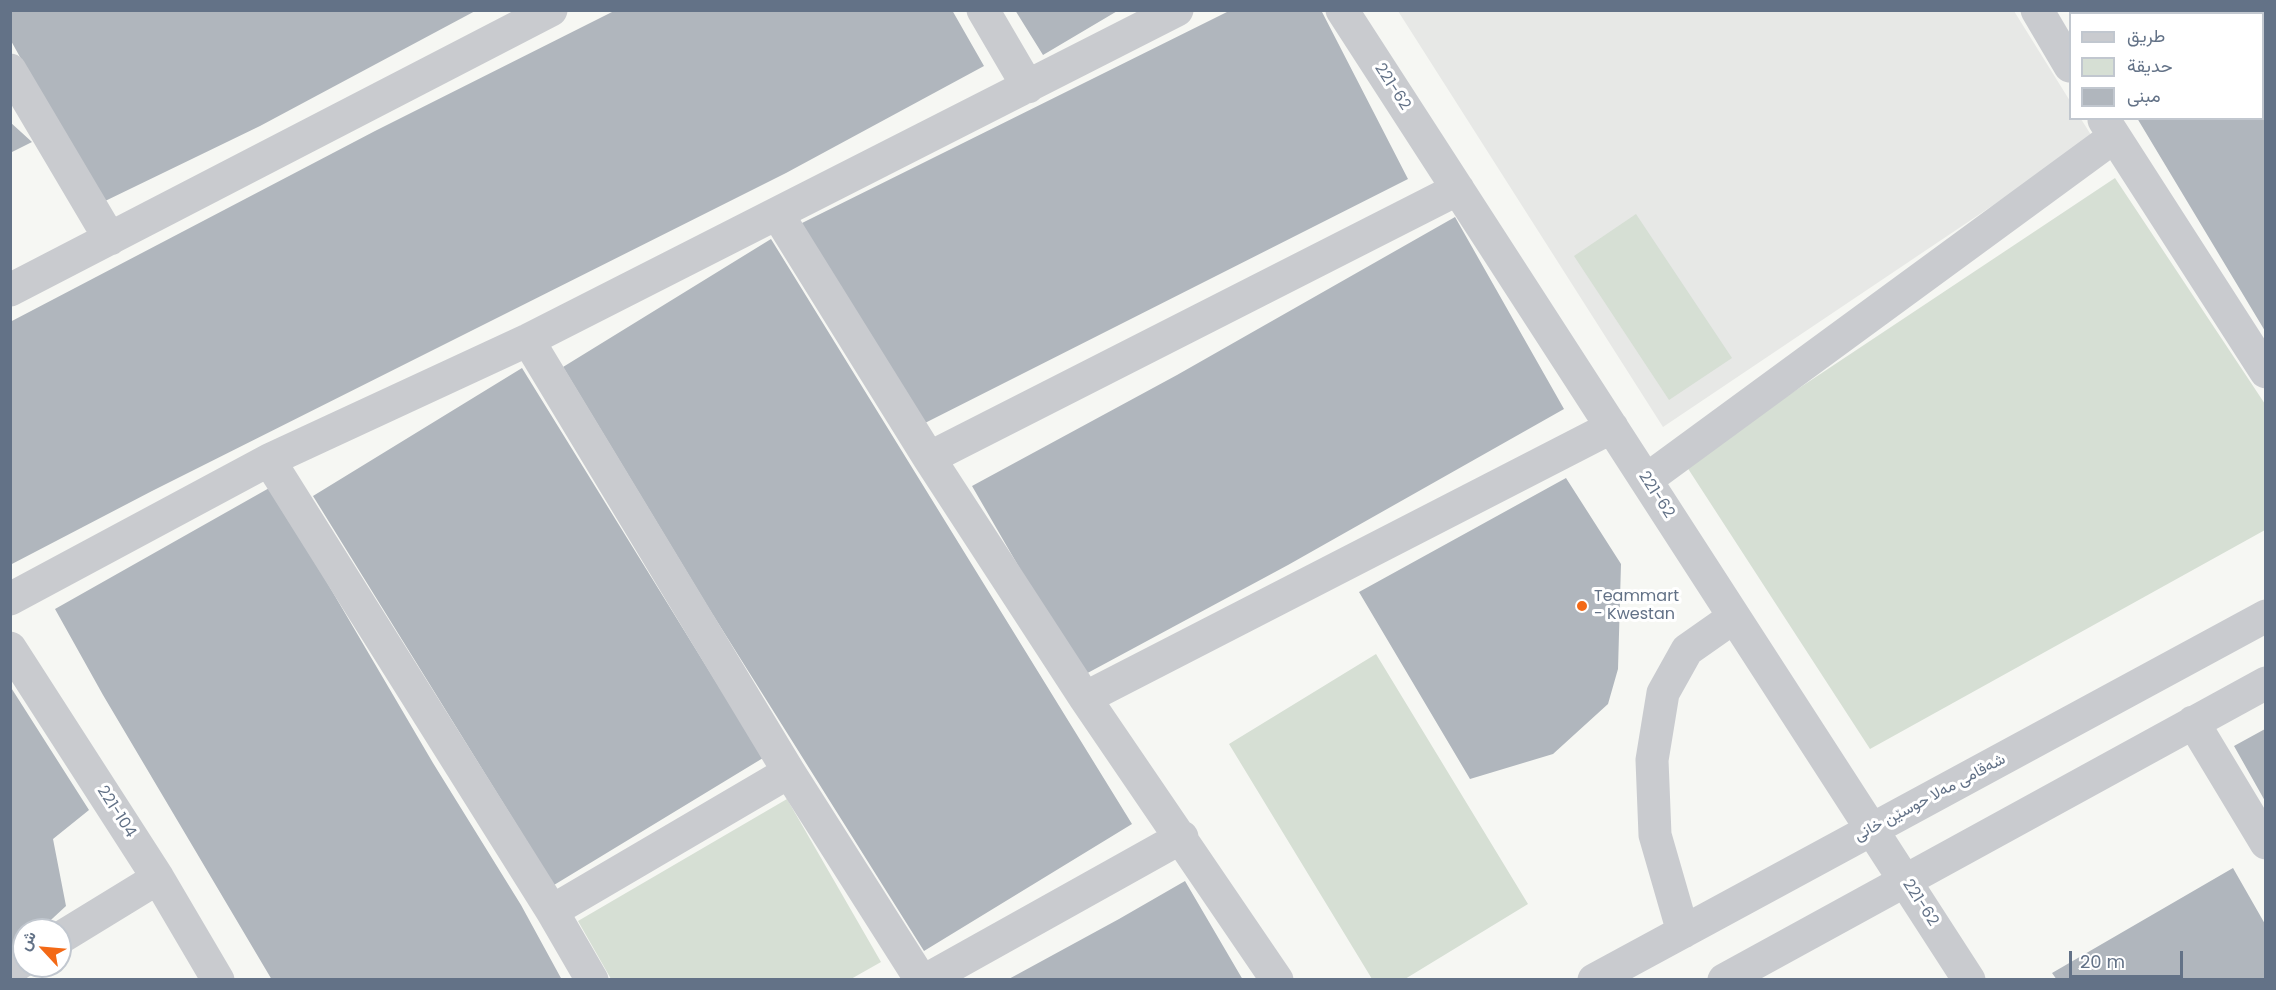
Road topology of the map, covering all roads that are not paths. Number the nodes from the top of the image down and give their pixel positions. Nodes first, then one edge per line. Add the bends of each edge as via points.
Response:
1 (551, 10) edge
2 (983, 10) edge
3 (1177, 10) edge
4 (1342, 10) edge
5 (2037, 10) edge
6 (2069, 64) edge
7 (10, 70) edge
8 (1028, 87) junction
9 (2108, 128) edge
10 (1458, 189) junction
11 (778, 215) junction
12 (110, 239) junction
13 (10, 290) edge
14 (528, 340) junction
15 (2265, 372) edge
16 (1612, 427) junction
17 (928, 458) junction
18 (269, 460) junction
19 (1646, 480) junction
20 (10, 599) edge
21 (1734, 616) junction
22 (2265, 616) edge
23 (10, 648) edge
24 (2265, 683) edge
25 (1085, 698) junction
26 (2193, 722) junction
27 (789, 772) junction
28 (1872, 829) junction
29 (1182, 837) junction
30 (2265, 843) edge
31 (158, 878) junction
32 (1905, 880) junction
33 (552, 911) junction
34 (72, 931) edge
35 (1683, 932) junction
36 (218, 980) edge
37 (592, 980) edge
38 (921, 980) edge
39 (926, 980) edge
40 (1277, 980) edge
41 (1594, 980) edge
42 (1725, 980) edge
43 (1969, 980) edge

1 - 12 street
2 - 8 street
3 - 8 street
4 - 10 street, 221-62
5 - 6 street
7 - 12 street
8 - 11 street
9 - 15 street
9 - 19 street
10 - 16 street, 221-62
10 - 17 street
11 - 14 street
11 - 17 street
12 - 13 street
14 - 18 street
14 - 27 street
16 - 19 street, 221-62
16 - 25 street
17 - 25 street
18 - 20 street
18 - 33 street
19 - 21 street, 221-62
21 - 28 street, 221-62
21 - 35 street via 1687,650 1663,693 1654,749 1655,835
22 - 28 street, شەقامی مەلا حوسێن خانی
23 - 31 street, 221-104
24 - 26 street
25 - 29 street
26 - 30 street
26 - 32 street
27 - 33 street
27 - 38 street
28 - 32 street, 221-62
28 - 35 street, شەقامی مەلا حوسێن خانی
29 - 39 street
29 - 40 street
31 - 34 street
31 - 36 street, 221-104
32 - 42 street
32 - 43 street, 221-62
33 - 37 street
35 - 41 street, شەقامی مەلا حوسێن خانی

